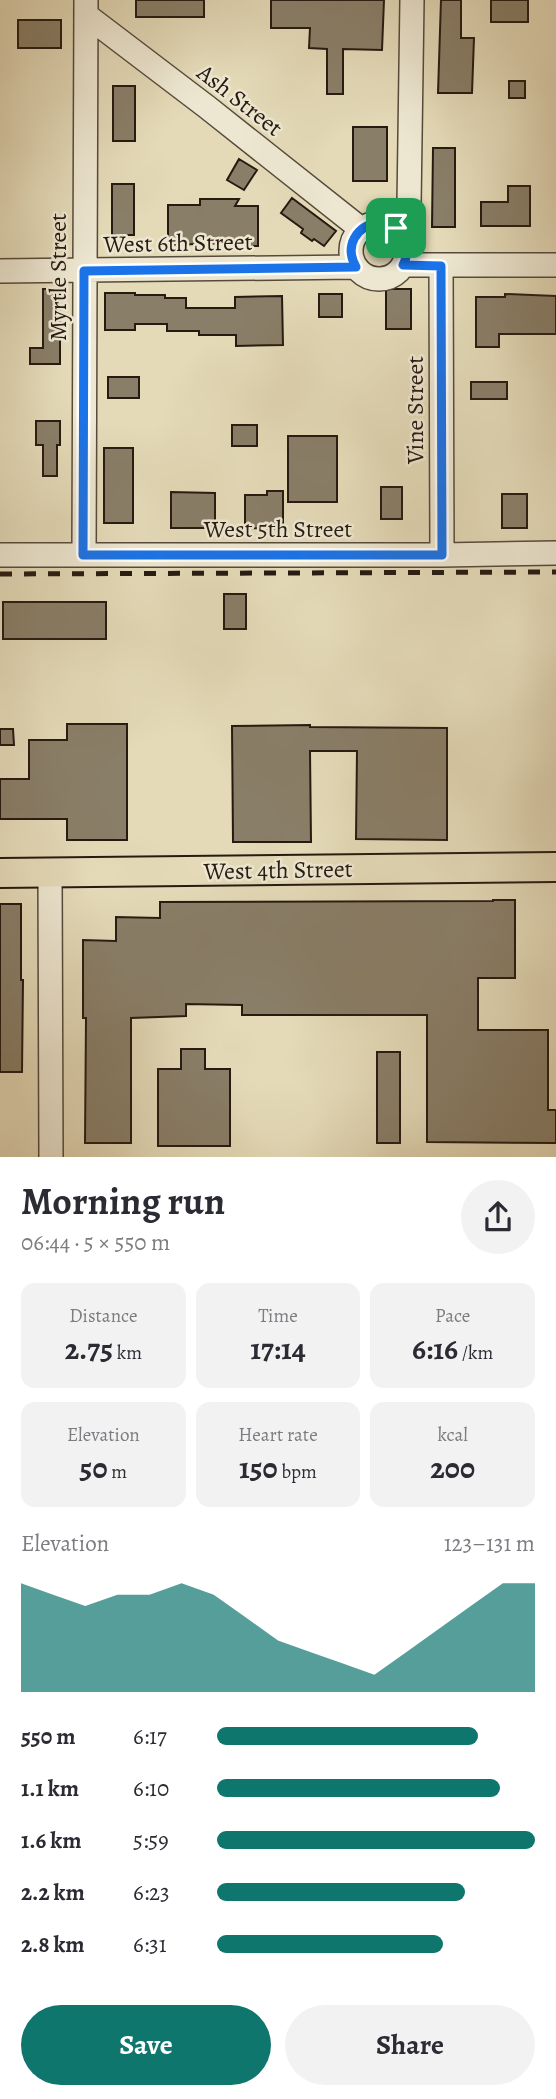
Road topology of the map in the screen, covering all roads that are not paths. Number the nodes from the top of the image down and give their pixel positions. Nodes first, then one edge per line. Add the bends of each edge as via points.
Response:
1 (412, 0) edge
2 (86, 7) edge
3 (396, 228) junction
4 (361, 229) junction
5 (403, 265) junction
6 (556, 265) edge
7 (441, 266) junction
8 (356, 267) junction
9 (0, 271) edge
10 (84, 271) junction
11 (556, 552) edge
12 (0, 555) edge
13 (83, 555) junction
14 (442, 555) junction
15 (556, 867) edge
16 (0, 873) edge
17 (50, 873) junction
18 (51, 1157) edge

1 - 3 street via 409,205
2 - 4 street, Ash Street
2 - 10 street, Myrtle Street
3 - 4 street via 379,222
3 - 5 street via 406,243
4 - 8 street via 351,245
5 - 7 street
5 - 8 street via 385,279 367,276
6 - 7 street
7 - 14 street, Vine Street
8 - 10 street, West 6th Street
9 - 10 street, West 6th Street
10 - 13 street, Myrtle Street
11 - 14 street, West 5th Street
12 - 13 street, West 5th Street
13 - 14 street, West 5th Street
15 - 17 main road, West 4th Street
16 - 17 main road, West 4th Street
17 - 18 street

